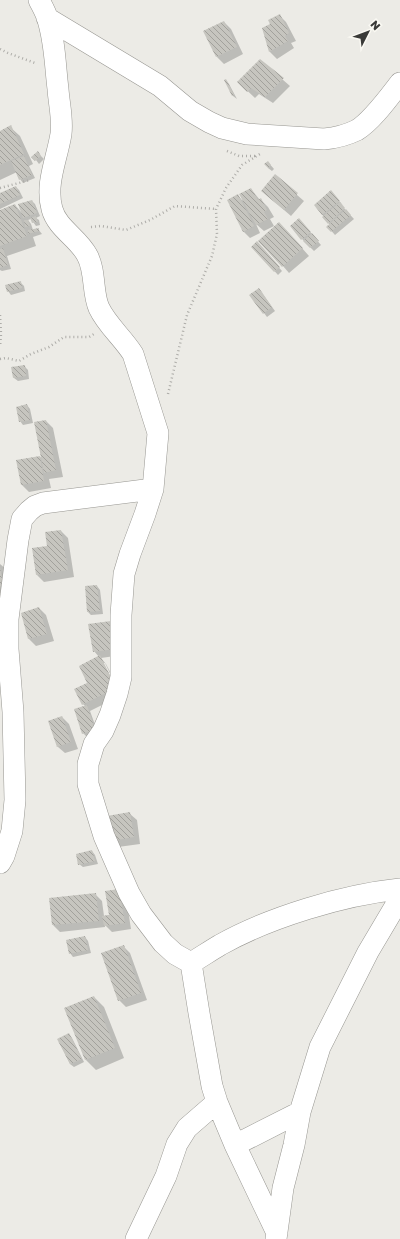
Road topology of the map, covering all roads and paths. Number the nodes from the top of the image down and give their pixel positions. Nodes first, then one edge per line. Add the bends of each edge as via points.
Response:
1 (43, 9) edge
2 (0, 49) edge
3 (55, 66) junction
4 (396, 97) edge
5 (280, 136) junction
6 (52, 173) junction
7 (0, 188) edge
8 (216, 209) junction
9 (65, 229) junction
10 (0, 315) edge
11 (110, 324) junction
12 (0, 347) edge
13 (0, 358) edge
14 (167, 397) dead end
15 (153, 489) junction
16 (0, 863) edge
17 (400, 889) edge
18 (400, 898) edge
19 (191, 963) junction
20 (217, 1102) junction
21 (300, 1112) junction
22 (235, 1145) junction
23 (277, 1236) edge
24 (136, 1239) edge

1 - 3 street via 54,50
1 - 5 street via 160,86 182,106 209,122 247,134
2 - 3 path via 44,66
3 - 6 street via 61,126
4 - 5 street via 359,129 352,132 324,139
5 - 8 path via 258,156 242,165 226,188
6 - 7 path
6 - 9 street via 52,209
8 - 9 path via 175,206 126,230 101,226
8 - 14 path via 217,234 212,256 188,315
9 - 11 street via 88,256 98,304
10 - 12 path
11 - 13 path via 89,337 64,338 19,361
11 - 15 street via 134,354 158,433
15 - 16 street via 43,503 28,511 22,519 8,619 15,800 12,831
15 - 19 street via 124,574 121,677 110,715 94,744 88,764 88,784 104,836 137,907 163,944
17 - 19 street via 310,908 253,929
18 - 21 street via 368,952 320,1047
19 - 20 street
20 - 22 street
20 - 24 street via 187,1128
21 - 22 street
21 - 23 street via 283,1188
22 - 23 street

